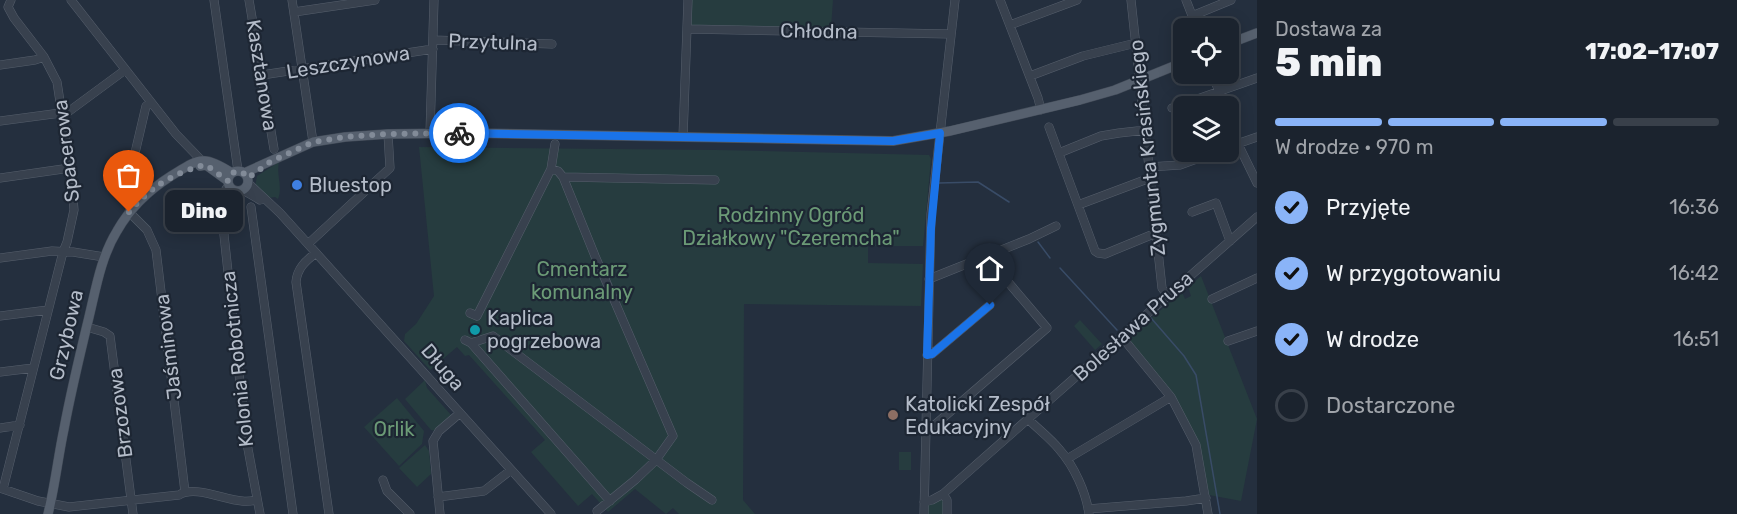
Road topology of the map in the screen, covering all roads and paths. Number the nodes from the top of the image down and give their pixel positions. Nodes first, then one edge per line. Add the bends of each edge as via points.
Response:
1 (71, 0) edge
2 (214, 0) edge
3 (249, 0) edge
4 (292, 0) edge
5 (375, 0) edge
6 (434, 0) edge
7 (687, 0) edge
8 (955, 0) edge
9 (1000, 0) edge
10 (1077, 0) edge
11 (1131, 0) edge
12 (1186, 0) edge
13 (1231, 0) edge
14 (6, 5) edge
15 (294, 12) junction
16 (1192, 16) joint
17 (1010, 25) junction
18 (687, 29) junction
19 (1257, 33) edge
20 (951, 34) junction
21 (1239, 40) edge
22 (1136, 43) junction
23 (433, 44) junction
24 (552, 44) dead end
25 (44, 57) junction
26 (0, 65) edge
27 (1173, 67) edge
28 (302, 69) junction
29 (125, 70) junction
30 (262, 75) junction
31 (1030, 76) junction
32 (1257, 78) edge
33 (1141, 80) junction
34 (1216, 84) edge
35 (1219, 92) junction
36 (1220, 96) edge
37 (151, 103) junction
38 (1172, 108) dead end
39 (1041, 110) junction
40 (63, 113) junction
41 (0, 121) edge
42 (1049, 127) dead end
43 (1146, 130) junction
44 (430, 133) junction
45 (940, 133) junction
46 (388, 134) junction
47 (683, 137) junction
48 (1257, 137) edge
49 (183, 141) junction
50 (313, 142) junction
51 (555, 144) dead end
52 (1239, 144) edge
53 (1239, 146) edge
54 (274, 149) dead end
55 (190, 151) junction
56 (135, 153) dead end
57 (1059, 153) junction
58 (207, 162) junction
59 (1188, 162) edge
60 (189, 165) junction
61 (1149, 167) junction
62 (70, 168) junction
63 (550, 169) junction
64 (563, 177) junction
65 (0, 178) edge
66 (1150, 178) junction
67 (715, 180) dead end
68 (238, 181) junction
69 (160, 183) junction
70 (1257, 183) edge
71 (1078, 205) junction
72 (251, 207) dead end
73 (129, 212) junction
74 (1192, 212) dead end
75 (1257, 217) edge
76 (1056, 226) dead end
77 (1156, 234) junction
78 (1230, 241) junction
79 (308, 244) junction
80 (63, 252) junction
81 (316, 253) junction
82 (986, 256) junction
83 (104, 257) junction
84 (0, 258) edge
85 (1257, 278) edge
86 (929, 279) junction
87 (1167, 296) junction
88 (1212, 299) dead end
89 (990, 305) dead end
90 (48, 310) junction
91 (470, 312) dead end
92 (0, 316) edge
93 (87, 327) junction
94 (1257, 331) edge
95 (1121, 336) junction
96 (1228, 341) dead end
97 (927, 355) junction
98 (33, 368) junction
99 (0, 372) edge
100 (1171, 397) junction
101 (460, 413) junction
102 (1028, 419) junction
103 (20, 425) junction
104 (0, 428) edge
105 (926, 429) junction
106 (656, 459) junction
107 (1067, 459) junction
108 (511, 470) junction
109 (383, 480) dead end
110 (2, 488) edge
111 (185, 492) junction
112 (943, 494) junction
113 (438, 497) junction
114 (1206, 498) junction
115 (130, 500) junction
116 (257, 500) junction
117 (712, 500) dead end
118 (610, 501) junction
119 (924, 502) junction
120 (49, 509) edge
121 (597, 511) dead end
122 (545, 512) edge
123 (1088, 512) edge
124 (133, 514) edge
125 (260, 514) edge
126 (293, 514) edge
127 (329, 514) edge
128 (410, 514) edge
129 (440, 514) edge
130 (924, 514) edge
131 (947, 514) edge
132 (1208, 514) edge

1 - 29 street, Długa
2 - 68 street
3 - 30 street, Kasztanowa
4 - 15 street
5 - 15 street
6 - 23 street
7 - 18 street
8 - 20 street
9 - 17 street
10 - 17 street
11 - 22 street, Zygmunta Krasińskiego
12 - 16 street
13 - 16 street
14 - 25 street, Spacerowa
15 - 28 street
17 - 31 street
18 - 20 street, Chłodna
18 - 47 street
19 - 21 main road
20 - 45 street
22 - 31 street via 1083,56
22 - 33 street, Zygmunta Krasińskiego
23 - 24 street, Przytulna
23 - 28 street, Leszczynowa
23 - 44 street
25 - 26 street
25 - 40 street, Spacerowa via 57,82
27 - 33 main road
28 - 30 street, Leszczynowa
28 - 50 street
29 - 37 street, Długa
29 - 40 street
30 - 54 street, Kasztanowa
31 - 39 street
32 - 35 street
33 - 39 main road
33 - 43 street, Zygmunta Krasińskiego
34 - 35 street
35 - 36 street
35 - 38 street
37 - 49 street, Długa
37 - 56 street via 146,106
39 - 45 main road
40 - 41 street
40 - 62 street, Spacerowa
42 - 57 street
43 - 57 street via 1101,136
43 - 61 street, Zygmunta Krasińskiego
44 - 46 main road
44 - 47 main road
45 - 47 main road via 893,141
45 - 86 street
46 - 50 main road
46 - 79 street via 390,168
48 - 52 street
49 - 55 street, Długa
49 - 58 street, Długa
50 - 68 main road
51 - 63 street
53 - 70 street
55 - 58 street, Długa
55 - 60 street
57 - 71 street
58 - 60 main road, Grzybowa
58 - 68 main road, Długa
58 - 69 main road, Grzybowa
59 - 61 street
60 - 69 main road, Grzybowa
61 - 66 street, Zygmunta Krasińskiego
62 - 65 street
62 - 80 street, Spacerowa via 74,210
63 - 64 street
63 - 91 street via 477,316
64 - 67 street
64 - 106 street via 671,429 673,436
66 - 71 street
66 - 77 street, Zygmunta Krasińskiego
68 - 79 street, Długa via 280,213
68 - 116 street, Kolonia Robotnicza via 227,197 223,223 246,438
69 - 73 main road, Grzybowa
71 - 77 street via 1095,250 1101,254
72 - 126 street, Kolonia Robotnicza
73 - 83 main road, Grzybowa
73 - 111 street, Jaśminowa via 147,230 156,250
74 - 78 street via 1216,203
75 - 78 street, Bolesława Prusa
76 - 82 street
77 - 87 street, Zygmunta Krasińskiego via 1162,288
78 - 87 street, Bolesława Prusa
79 - 81 street, Długa
80 - 83 street
80 - 84 street
80 - 90 street, Spacerowa
81 - 101 street, Długa
81 - 127 street via 301,267 296,282
82 - 86 street
82 - 105 street via 1047,328
83 - 93 main road, Grzybowa
85 - 88 street
86 - 97 street
87 - 95 street, Bolesława Prusa
89 - 97 street
90 - 92 street
90 - 98 street, Spacerowa
93 - 115 street, Brzozowa via 110,336
93 - 120 main road, Grzybowa
94 - 96 street
95 - 100 street
95 - 102 street, Bolesława Prusa
97 - 105 street
98 - 99 street
98 - 103 street, Spacerowa
100 - 107 street
100 - 114 street via 1196,445
101 - 108 street, Długa
101 - 113 street via 433,441
102 - 107 street
102 - 112 street, Bolesława Prusa
103 - 104 street
103 - 110 street, Spacerowa
105 - 119 street
106 - 117 street
106 - 118 street
106 - 118 street via 493,336 468,342
107 - 123 street
108 - 113 street via 484,491
108 - 122 street, Długa
109 - 128 street via 387,491
110 - 120 street
111 - 115 street
111 - 116 street
112 - 119 street, Bolesława Prusa
112 - 131 street
113 - 129 street
114 - 123 street
114 - 132 street
115 - 120 street
115 - 124 street, Brzozowa
116 - 125 street, Kolonia Robotnicza
118 - 121 street
119 - 130 street

